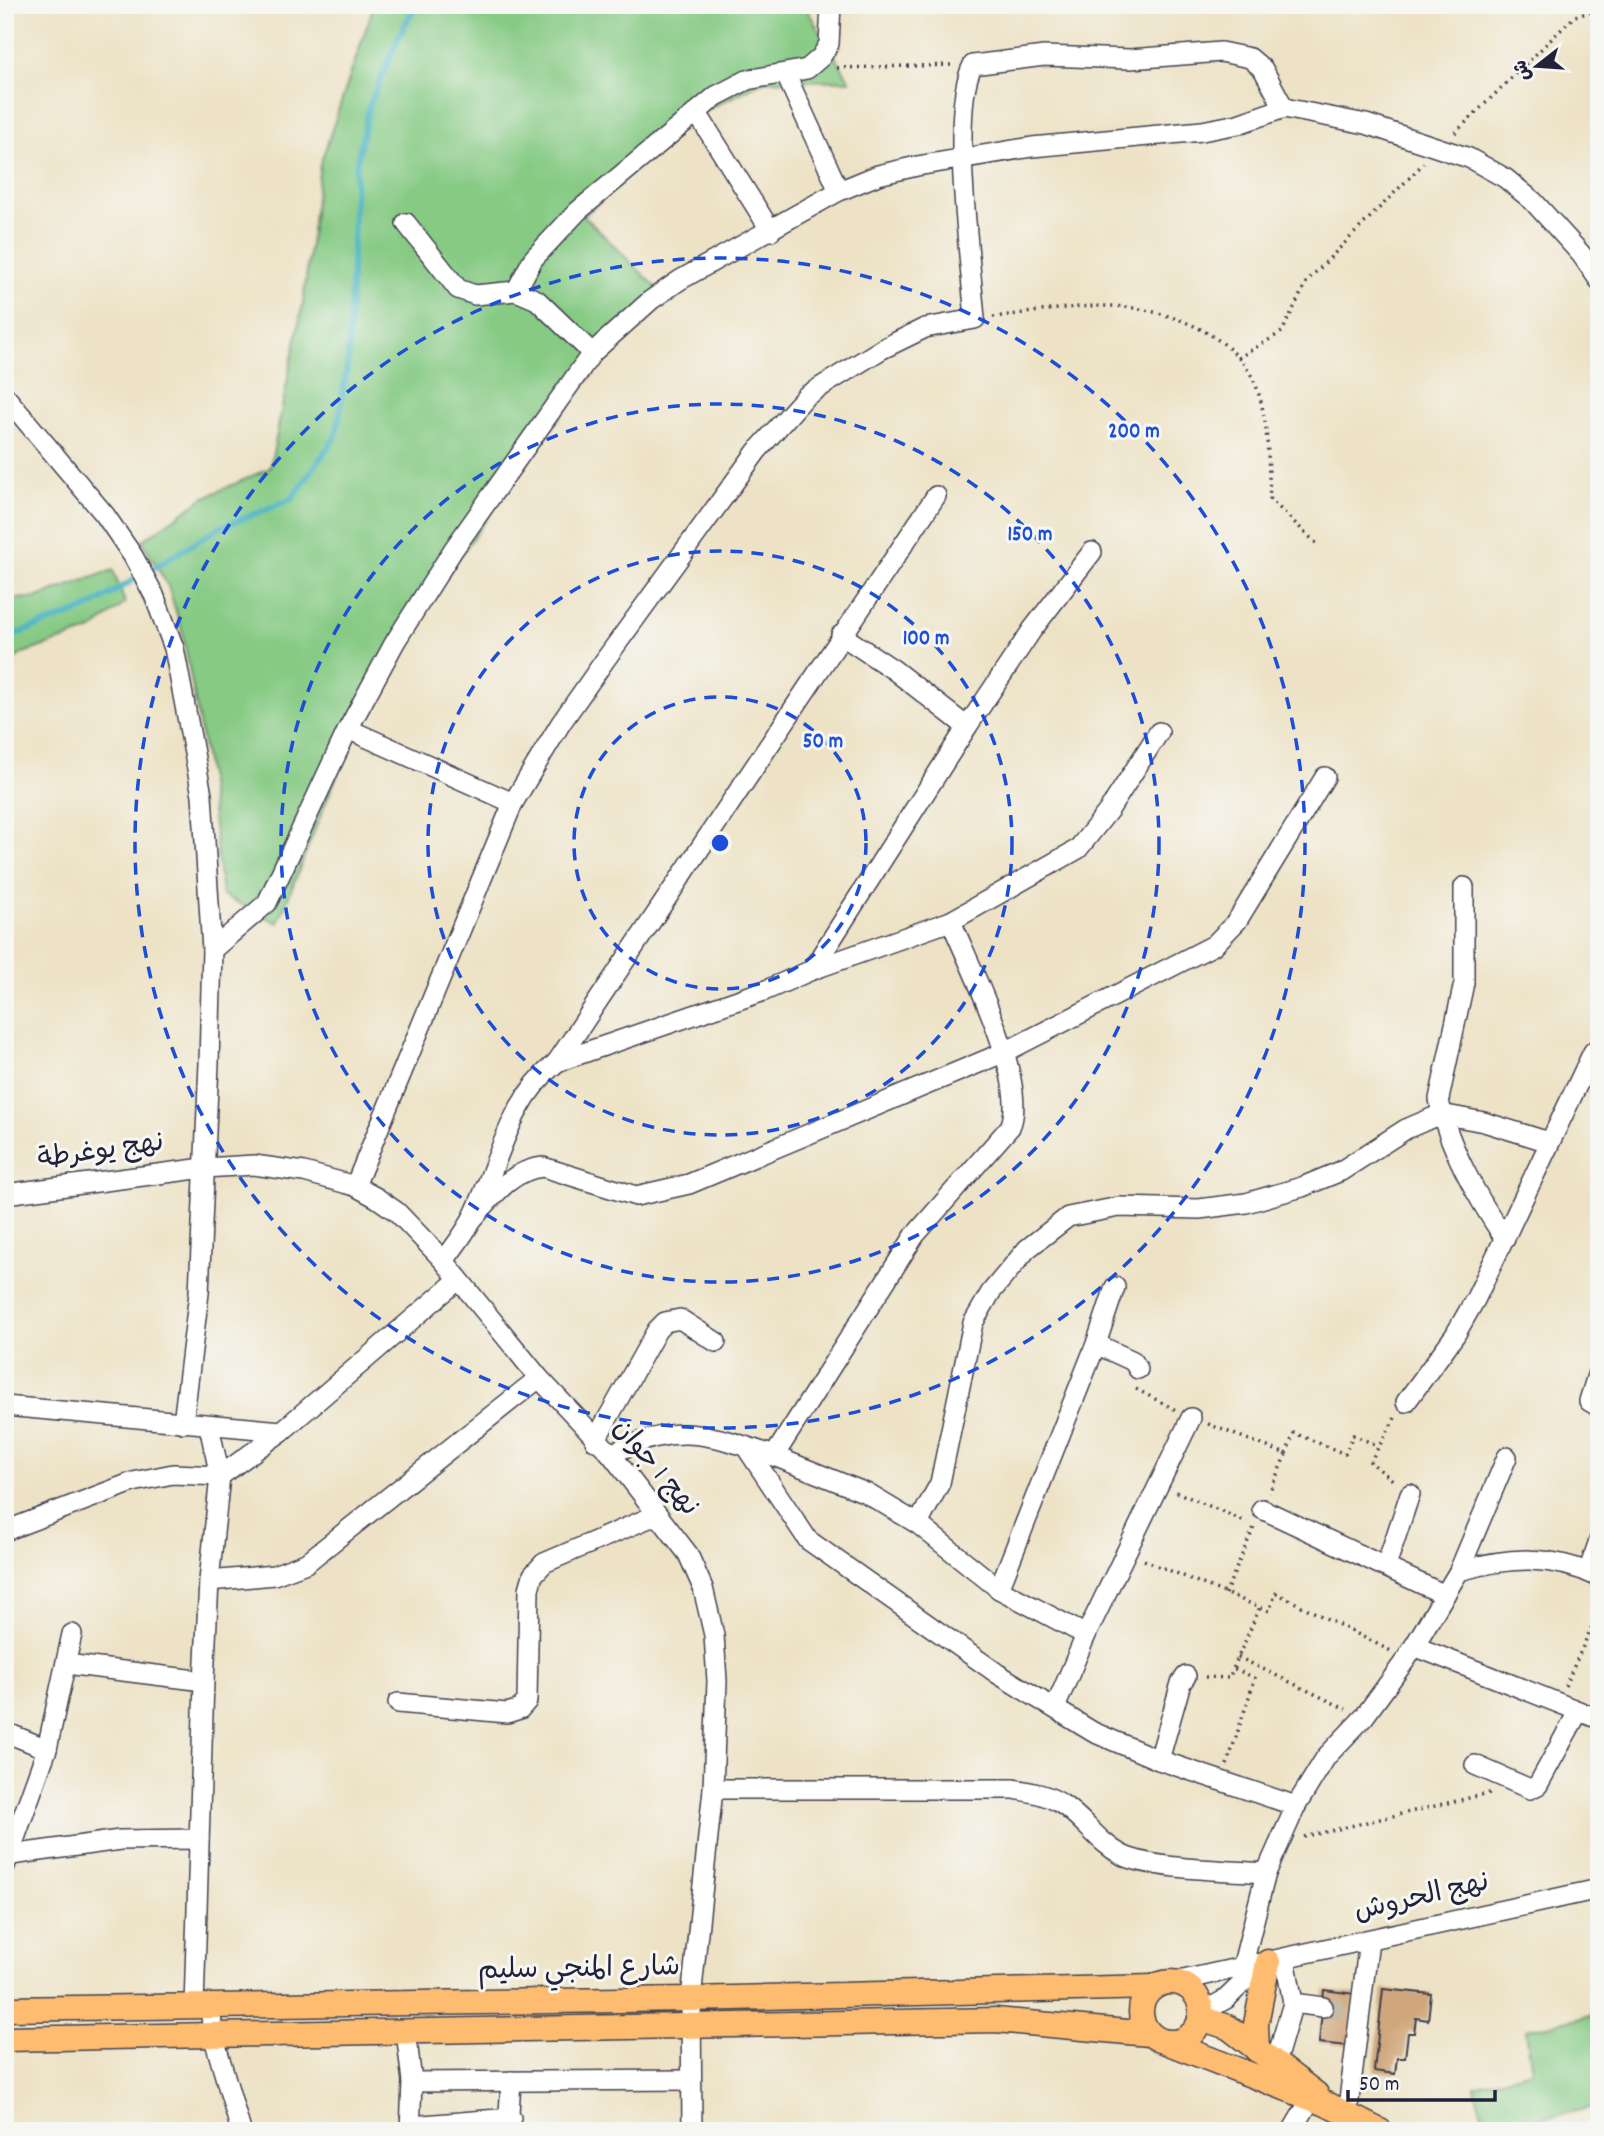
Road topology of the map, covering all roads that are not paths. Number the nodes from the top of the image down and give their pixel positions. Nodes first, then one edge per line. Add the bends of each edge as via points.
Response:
1 (831, 5) edge
2 (786, 75) junction
3 (1284, 108) junction
4 (696, 113) junction
5 (962, 160) junction
6 (839, 191) junction
7 (406, 223) dead end
8 (771, 231) junction
9 (1599, 280) edge
10 (516, 291) junction
11 (592, 353) junction
12 (5, 396) edge
13 (936, 496) dead end
14 (1092, 552) dead end
15 (841, 635) junction
16 (967, 727) junction
17 (348, 729) junction
18 (1160, 733) dead end
19 (1325, 777) dead end
20 (513, 803) junction
21 (1464, 887) dead end
22 (951, 921) junction
23 (212, 950) junction
24 (812, 970) junction
25 (1599, 1046) edge
26 (1005, 1052) junction
27 (557, 1062) junction
28 (1441, 1114) junction
29 (1549, 1142) junction
30 (204, 1167) junction
31 (355, 1186) junction
32 (5, 1194) edge
33 (470, 1222) junction
34 (1505, 1239) junction
35 (444, 1261) junction
36 (458, 1280) junction
37 (1115, 1287) dead end
38 (716, 1342) dead end
39 (1096, 1345) junction
40 (1138, 1369) road end
41 (1599, 1369) edge
42 (539, 1378) junction
43 (1406, 1402) road end
44 (5, 1406) edge
45 (1599, 1407) edge
46 (1191, 1418) road end
47 (183, 1423) junction
48 (209, 1426) junction
49 (282, 1431) junction
50 (595, 1441) junction
51 (746, 1447) junction
52 (611, 1454) junction
53 (774, 1456) junction
54 (1507, 1457) dead end
55 (220, 1476) junction
56 (1410, 1494) road end
57 (656, 1515) junction
58 (1258, 1517) road end
59 (918, 1524) junction
60 (5, 1531) edge
61 (1599, 1541) edge
62 (1386, 1566) junction
63 (1459, 1571) junction
64 (1593, 1574) edge
65 (209, 1581) junction
66 (999, 1589) junction
67 (1445, 1595) junction
68 (72, 1634) dead end
69 (1086, 1635) junction
70 (1410, 1652) junction
71 (66, 1664) junction
72 (1186, 1676) road end
73 (204, 1681) junction
74 (398, 1703) dead end
75 (1055, 1708) junction
76 (1578, 1712) junction
77 (1599, 1719) edge
78 (5, 1732) edge
79 (47, 1749) junction
80 (1159, 1760) junction
81 (1475, 1765) dead end
82 (713, 1789) junction
83 (1297, 1806) junction
84 (199, 1839) junction
85 (8, 1860) edge
86 (1266, 1873) junction
87 (1599, 1889) edge
88 (1369, 1940) junction
89 (1260, 1967) junction
90 (1163, 1985) junction
91 (691, 1999) junction
92 (1293, 2003) junction
93 (202, 2006) junction
94 (1323, 2007) tunnel mouth
95 (5, 2009) edge
96 (1201, 2015) junction
97 (690, 2025) junction
98 (406, 2031) junction
99 (213, 2035) junction
100 (1157, 2038) junction
101 (5, 2039) edge
102 (1266, 2057) junction
103 (691, 2080) junction
104 (510, 2081) junction
105 (412, 2082) junction
106 (1324, 2103) junction
107 (509, 2124) edge
108 (410, 2128) edge
109 (241, 2131) edge
110 (692, 2131) edge
111 (1293, 2131) edge
112 (1380, 2131) edge

1 - 2 street via 829,44 807,69
2 - 4 street via 747,79
2 - 6 street
3 - 5 street via 1202,131 1032,147
3 - 5 street via 1263,69 1250,58 1221,52 1130,59 1044,56 973,65 966,85
3 - 9 street via 1366,124 1469,158 1533,201
4 - 8 street
4 - 10 street via 578,211 533,259
5 - 6 street via 878,175
5 - 20 street via 975,319 925,328 882,349 806,396 783,418 597,671
6 - 8 street
7 - 10 street via 466,294
8 - 11 street via 680,280
10 - 11 street via 537,300
11 - 17 street via 453,550
12 - 23 street via 78,480 155,594 174,648 202,795
13 - 15 street
14 - 16 street
15 - 16 street
15 - 27 street
16 - 24 street
17 - 20 street
17 - 23 street via 267,903
18 - 22 street via 1078,849
19 - 26 street via 1237,921 1214,945
20 - 31 street
21 - 28 street via 1464,983 1441,1082
22 - 24 street
22 - 26 street
23 - 30 street
24 - 27 street
25 - 29 street
26 - 33 street via 689,1184 653,1194 620,1192 543,1167 524,1170 494,1194
26 - 53 street via 1015,1111 1010,1127 915,1235
27 - 33 street via 537,1078 519,1103
28 - 29 street
28 - 34 street
28 - 59 street via 1406,1129 1341,1171 1302,1187 1246,1203 1199,1209 1091,1209 1068,1217 1027,1249 991,1292 973,1323 940,1483
29 - 34 street
30 - 31 street, نهج 1 جوان via 279,1168
30 - 32 street, نهج يوغرطة
30 - 47 street via 199,1293
31 - 35 street, نهج 1 جوان via 397,1212
33 - 35 street
34 - 43 street via 1455,1335
35 - 36 street, نهج 1 جوان
36 - 42 street, نهج 1 جوان
36 - 49 street
37 - 39 street
38 - 50 street via 680,1319 665,1322
39 - 40 street via 1133,1361
39 - 66 street
41 - 45 street via 1588,1396
42 - 50 street, نهج 1 جوان
42 - 65 street via 306,1563 274,1575
44 - 47 street
46 - 69 street
47 - 48 street
48 - 49 street
48 - 55 street
49 - 55 street
50 - 52 street, نهج 1 جوان
51 - 52 street via 713,1435 676,1433
51 - 53 street
51 - 75 street via 808,1540 998,1674
52 - 57 street, نهج 1 جوان
53 - 59 street via 866,1493
54 - 63 street
55 - 60 street via 173,1474 133,1482
55 - 65 street
56 - 62 street
57 - 74 street via 544,1563 533,1575 527,1700 520,1709 507,1713
57 - 82 street, نهج 1 جوان via 688,1554 703,1588 714,1635
58 - 62 street
59 - 66 street
61 - 64 street
62 - 67 street
63 - 64 street via 1514,1558
63 - 67 street
65 - 73 street
66 - 69 street
67 - 70 street
68 - 71 street
69 - 75 street
70 - 76 street
70 - 83 street via 1364,1717 1331,1751
71 - 73 street
71 - 79 street
72 - 80 street
73 - 84 street
75 - 80 street via 1093,1732
76 - 77 street
76 - 81 street via 1544,1779 1530,1789
78 - 79 street
79 - 85 street
80 - 83 street
82 - 86 street via 1014,1789 1061,1804 1123,1856
82 - 91 street, نهج 1 جوان
83 - 86 street
84 - 85 street via 120,1840
84 - 93 street
86 - 89 street
87 - 88 street, نهج الحروش
88 - 89 street, نهج الحروش
88 - 106 street via 1358,2011
89 - 90 street, نهج الحروش
89 - 92 street
89 - 96 street
89 - 102 main road via 1257,2012
90 - 91 main road, شارع المنجي سليم
90 - 96 main road via 1190,1989
90 - 100 main road via 1144,1997 1140,2009 1142,2022
91 - 93 main road, شارع المنجي سليم
91 - 97 street, نهج 1 جوان
92 - 94 street
92 - 102 street
93 - 95 main road, شارع المنجي سليم
93 - 99 street
96 - 100 main road via 1192,2034 1175,2042
96 - 102 main road via 1227,2027
97 - 98 main road, شارع المنجي سليم
97 - 100 main road, شارع المنجي سليم via 996,2020
97 - 103 street, نهج 1 جوان
98 - 99 main road, شارع المنجي سليم
98 - 105 street
99 - 101 main road, شارع المنجي سليم
99 - 109 street
100 - 106 main road
102 - 106 main road
103 - 104 street
103 - 110 street, نهج 1 جوان
104 - 105 street
104 - 107 street
105 - 108 street
106 - 111 street
106 - 112 main road
107 - 108 street

